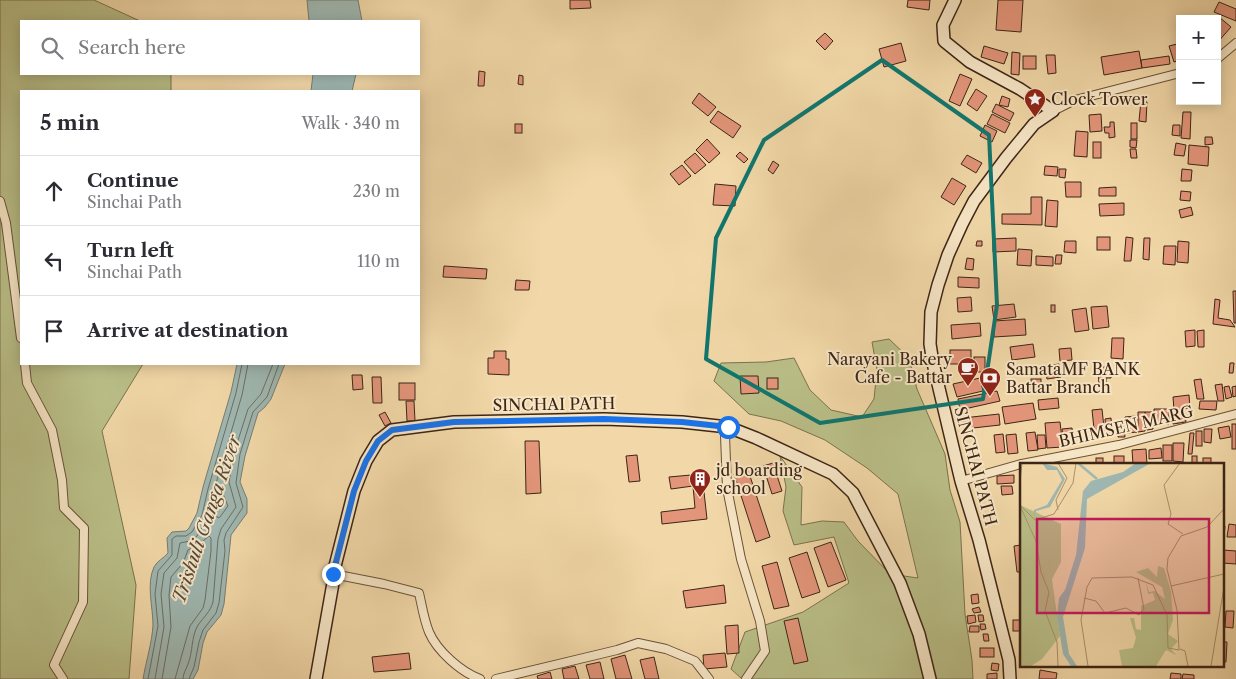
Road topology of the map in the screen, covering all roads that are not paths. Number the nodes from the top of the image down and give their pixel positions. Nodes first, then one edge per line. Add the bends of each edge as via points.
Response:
1 (955, 0) edge
2 (1236, 43) edge
3 (1221, 56) edge
4 (1176, 74) edge
5 (1053, 111) junction
6 (0, 201) edge
7 (20, 330) edge
8 (25, 365) edge
9 (1236, 414) edge
10 (728, 427) junction
11 (1026, 463) edge
12 (1020, 464) edge
13 (961, 481) junction
14 (333, 574) junction
15 (63, 679) edge
16 (316, 679) edge
17 (480, 679) edge
18 (496, 679) edge
19 (709, 679) edge
20 (746, 679) edge
21 (930, 679) edge
22 (1010, 679) edge

1 - 5 street via 943,25 944,40 970,62
2 - 3 street
4 - 5 street via 1075,100
5 - 13 street, SINCHAI PATH via 1034,124 974,201 948,255 931,312 932,363
6 - 7 street via 6,223
8 - 15 street via 27,383 52,430 64,508 84,528 82,602 54,665
9 - 11 street, BHIMSEN MARG via 1119,445
10 - 14 street, SINCHAI PATH via 604,419 454,422 392,430 378,441 366,461 354,491
10 - 20 street via 725,434 727,488 765,651
10 - 21 street, SINCHAI PATH via 833,474 852,493 900,583 919,634
12 - 13 street, BHIMSEN MARG
13 - 22 street, SINCHAI PATH via 1010,660
14 - 16 street, SINCHAI PATH
14 - 17 street via 419,593 429,632 447,657
18 - 19 street via 638,643 666,649 695,661

